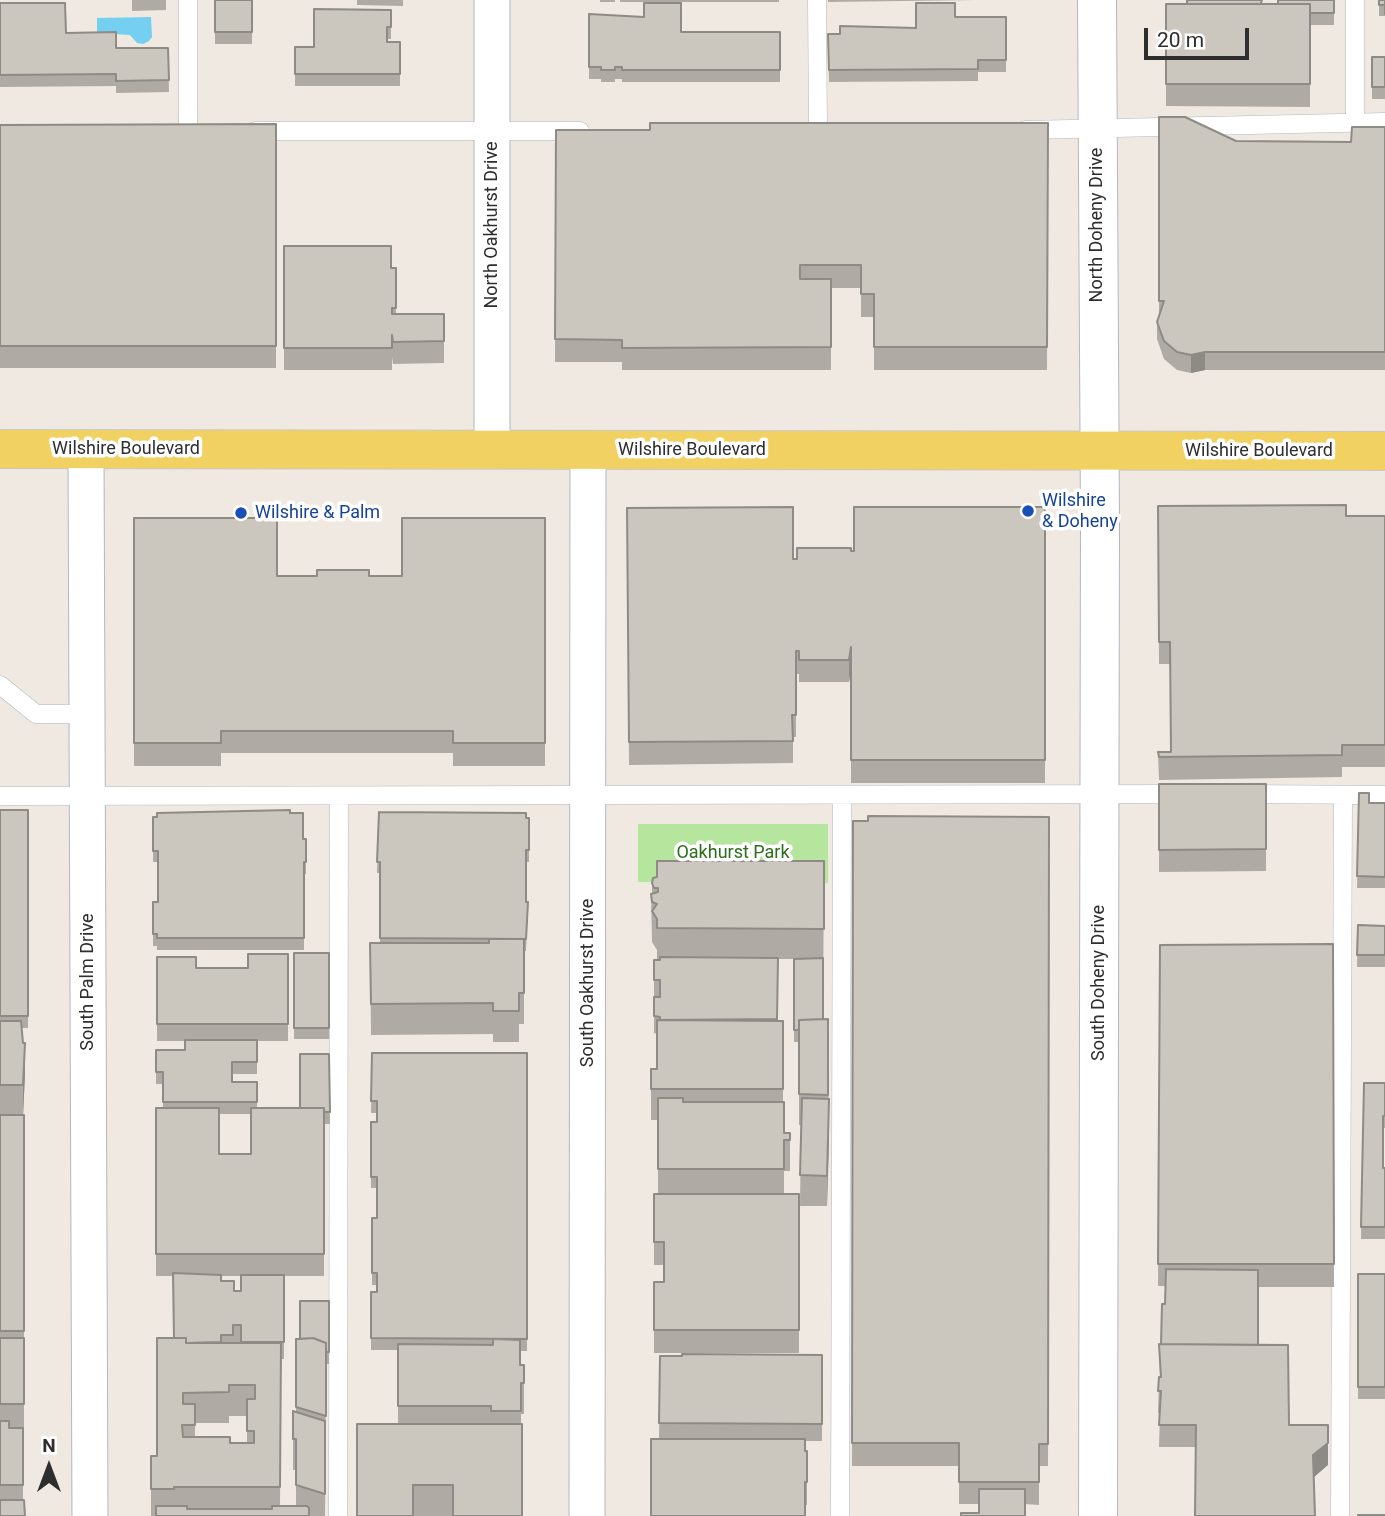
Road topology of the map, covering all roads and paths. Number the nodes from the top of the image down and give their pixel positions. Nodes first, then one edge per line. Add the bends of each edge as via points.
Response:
1 (188, 0) edge
2 (492, 0) edge
3 (817, 0) edge
4 (1097, 0) edge
5 (1355, 0) edge
6 (1356, 122) junction
7 (1385, 122) edge
8 (1097, 128) junction
9 (818, 130) edge
10 (1011, 130) edge
11 (243, 131) edge
12 (492, 131) junction
13 (595, 131) edge
14 (188, 132) edge
15 (0, 449) edge
16 (86, 449) junction
17 (492, 450) junction
18 (588, 450) junction
19 (1099, 451) junction
20 (1385, 451) edge
21 (0, 685) edge
22 (87, 714) junction
23 (1385, 794) edge
24 (588, 795) junction
25 (842, 795) junction
26 (1100, 795) junction
27 (1343, 795) junction
28 (0, 796) edge
29 (87, 796) junction
30 (339, 796) junction
31 (90, 1516) edge
32 (338, 1516) edge
33 (587, 1516) edge
34 (840, 1516) edge
35 (1098, 1516) edge
36 (1340, 1516) edge

1 - 14 lane
2 - 12 street, North Oakhurst Drive
3 - 9 lane
4 - 8 street, North Doheny Drive
5 - 6 lane
6 - 7 lane
6 - 8 lane
8 - 10 lane
8 - 19 street, North Doheny Drive
11 - 12 lane
12 - 13 lane
12 - 17 street, North Oakhurst Drive
15 - 16 main road, Wilshire Boulevard
16 - 17 main road, Wilshire Boulevard
16 - 22 street, South Palm Drive
17 - 18 main road, Wilshire Boulevard
18 - 19 main road, Wilshire Boulevard
18 - 24 street, South Oakhurst Drive
19 - 20 main road, Wilshire Boulevard
19 - 26 street, South Doheny Drive
21 - 22 lane via 36,714
22 - 29 street, South Palm Drive
23 - 27 lane
24 - 25 lane
24 - 30 lane
24 - 33 street, South Oakhurst Drive
25 - 26 lane
25 - 34 lane
26 - 27 lane
26 - 35 street, South Doheny Drive
27 - 36 lane
28 - 29 lane
29 - 30 lane
29 - 31 street, South Palm Drive
30 - 32 lane

